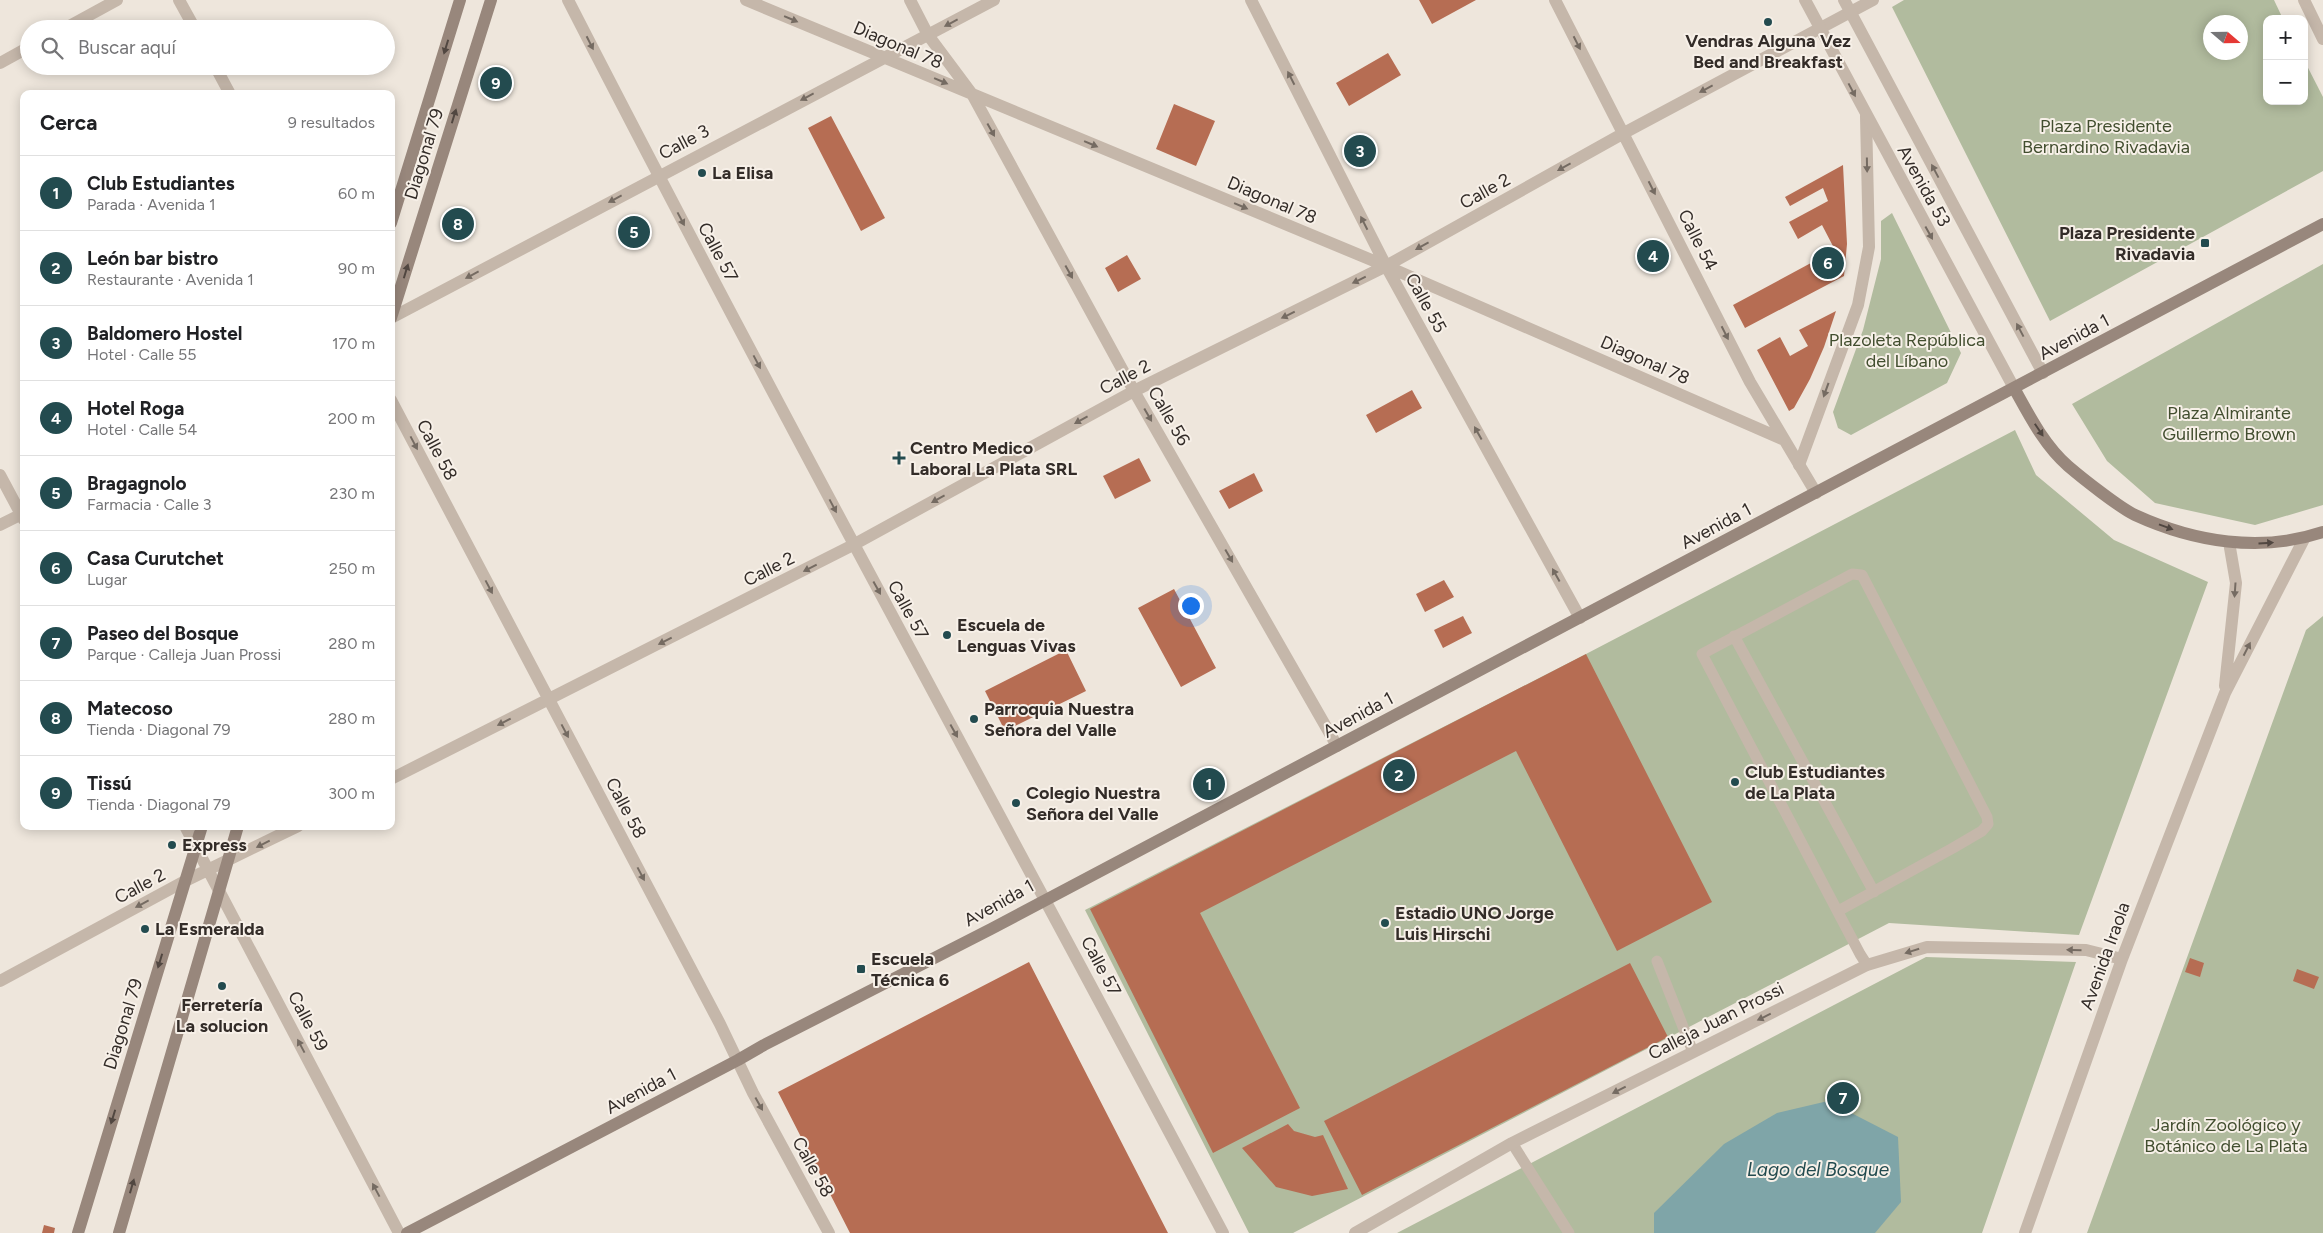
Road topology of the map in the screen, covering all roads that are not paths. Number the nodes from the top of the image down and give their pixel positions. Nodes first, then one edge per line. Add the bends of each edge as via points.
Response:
1 (118, 0) edge
2 (179, 0) edge
3 (460, 0) edge
4 (491, 0) edge
5 (568, 0) edge
6 (746, 0) edge
7 (910, 0) edge
8 (994, 0) edge
9 (1251, 0) edge
10 (1555, 0) edge
11 (1805, 0) edge
12 (1844, 0) edge
13 (1873, 0) edge
14 (2304, 0) edge
15 (1850, 12) junction
16 (81, 20) edge
17 (190, 20) edge
18 (1820, 28) junction
19 (928, 35) junction
20 (2323, 39) edge
21 (20, 52) edge
22 (883, 57) junction
23 (0, 63) edge
24 (220, 75) edge
25 (228, 90) edge
26 (972, 94) junction
27 (1866, 116) junction
28 (1624, 133) junction
29 (658, 176) junction
30 (395, 210) edge
31 (2323, 224) edge
32 (1386, 266) junction
33 (395, 305) edge
34 (395, 316) edge
35 (2043, 373) junction
36 (2014, 388) junction
37 (1134, 391) junction
38 (395, 408) edge
39 (1782, 439) junction
40 (1799, 465) junction
41 (0, 475) edge
42 (1816, 493) junction
43 (20, 511) edge
44 (20, 517) edge
45 (0, 525) edge
46 (2323, 532) edge
47 (2304, 538) junction
48 (2229, 542) junction
49 (853, 546) junction
50 (1580, 618) junction
51 (1734, 636) junction
52 (2224, 693) junction
53 (548, 700) junction
54 (1337, 746) junction
55 (395, 777) edge
56 (187, 830) edge
57 (201, 830) edge
58 (237, 830) edge
59 (290, 830) edge
60 (195, 846) junction
61 (227, 862) junction
62 (208, 870) junction
63 (185, 881) junction
64 (219, 890) junction
65 (1874, 892) junction
66 (1045, 898) junction
67 (1838, 912) junction
68 (2122, 959) junction
69 (1657, 960) dead end
70 (1867, 965) junction
71 (0, 981) edge
72 (1693, 1052) junction
73 (738, 1060) junction
74 (1512, 1143) junction
75 (78, 1233) edge
76 (119, 1233) edge
77 (398, 1233) edge
78 (407, 1233) edge
79 (829, 1233) edge
80 (1223, 1233) edge
81 (1355, 1233) edge
82 (1569, 1233) edge
83 (2025, 1233) edge

1 - 16 street
2 - 17 street
3 -> 30 main road, Diagonal 79
33 -> 4 main road, Diagonal 79
5 -> 29 street, Calle 57
6 -> 22 street, Diagonal 78
7 - 19 street, Calle 56
8 -> 19 street, Calle 3
32 -> 9 street, Calle 55
10 -> 28 street, Calle 54
11 - 18 street, Avenida 53
12 - 15 street, Avenida 53
13 - 15 street, Calle 2
14 - 20 street
15 - 18 street, Calle 2
35 -> 15 street, Avenida 53
18 -> 27 street, Avenida 53
18 -> 28 street, Calle 2
19 - 22 street, Calle 3
19 - 26 street, Calle 56
21 - 23 street
22 -> 26 street, Diagonal 78
22 -> 29 street, Calle 3
24 - 25 street
26 -> 32 street, Diagonal 78
26 -> 37 street, Calle 56
27 -> 36 street, Avenida 53
27 -> 40 street via 1869,246 1858,305
28 -> 32 street, Calle 2
28 -> 39 street, Calle 54
29 -> 34 street, Calle 3
29 -> 49 street, Calle 57
31 - 35 main road, Avenida 1
32 -> 37 street, Calle 2
32 - 39 street, Diagonal 78
50 -> 32 street, Calle 55
35 - 36 main road, Avenida 1
36 - 42 main road, Avenida 1
36 -> 48 main road via 2040,432 2067,465 2133,514 2209,540
37 -> 49 street, Calle 2
37 -> 54 street, Calle 56
38 -> 53 street, Calle 58
39 - 40 street, Calle 54
40 - 42 street, Calle 54
41 - 43 street
42 - 50 main road, Avenida 1
44 - 45 street
46 - 47 main road
48 -> 47 main road via 2266,543
52 -> 47 street, Avenida Iraola
48 -> 52 street, Avenida Iraola via 2236,584
49 -> 53 street, Calle 2
49 -> 66 street, Calle 57
50 - 54 main road, Avenida 1
51 - 65 lane
51 - 65 lane via 1852,574 1862,575 1988,824 1982,831
51 - 67 lane via 1702,654
52 - 68 street, Avenida Iraola
53 -> 55 street, Calle 2
53 -> 73 street, Calle 58
54 - 66 main road, Avenida 1
56 - 60 street, Calle 59
57 - 60 main road, Diagonal 79
58 - 61 main road
59 -> 61 street, Calle 2
60 - 62 street, Calle 59
60 - 63 main road, Diagonal 79
61 - 62 street, Calle 2
61 - 64 main road
62 - 63 street, Calle 2
62 - 64 street, Calle 59
63 -> 71 street, Calle 2
63 -> 75 main road, Diagonal 79
76 -> 64 main road
77 -> 64 street, Calle 59
65 - 67 lane
66 - 73 main road, Avenida 1
66 - 80 street, Calle 57
67 - 70 lane
68 -> 70 street, Calleja Juan Prossi via 2086,950 1927,947
68 - 83 street, Avenida Iraola
69 - 72 lane
70 -> 72 street, Calleja Juan Prossi
72 -> 74 street, Calleja Juan Prossi
73 - 78 main road, Avenida 1
73 -> 79 street, Calle 58
74 - 81 street, Calleja Juan Prossi
74 - 82 lane

